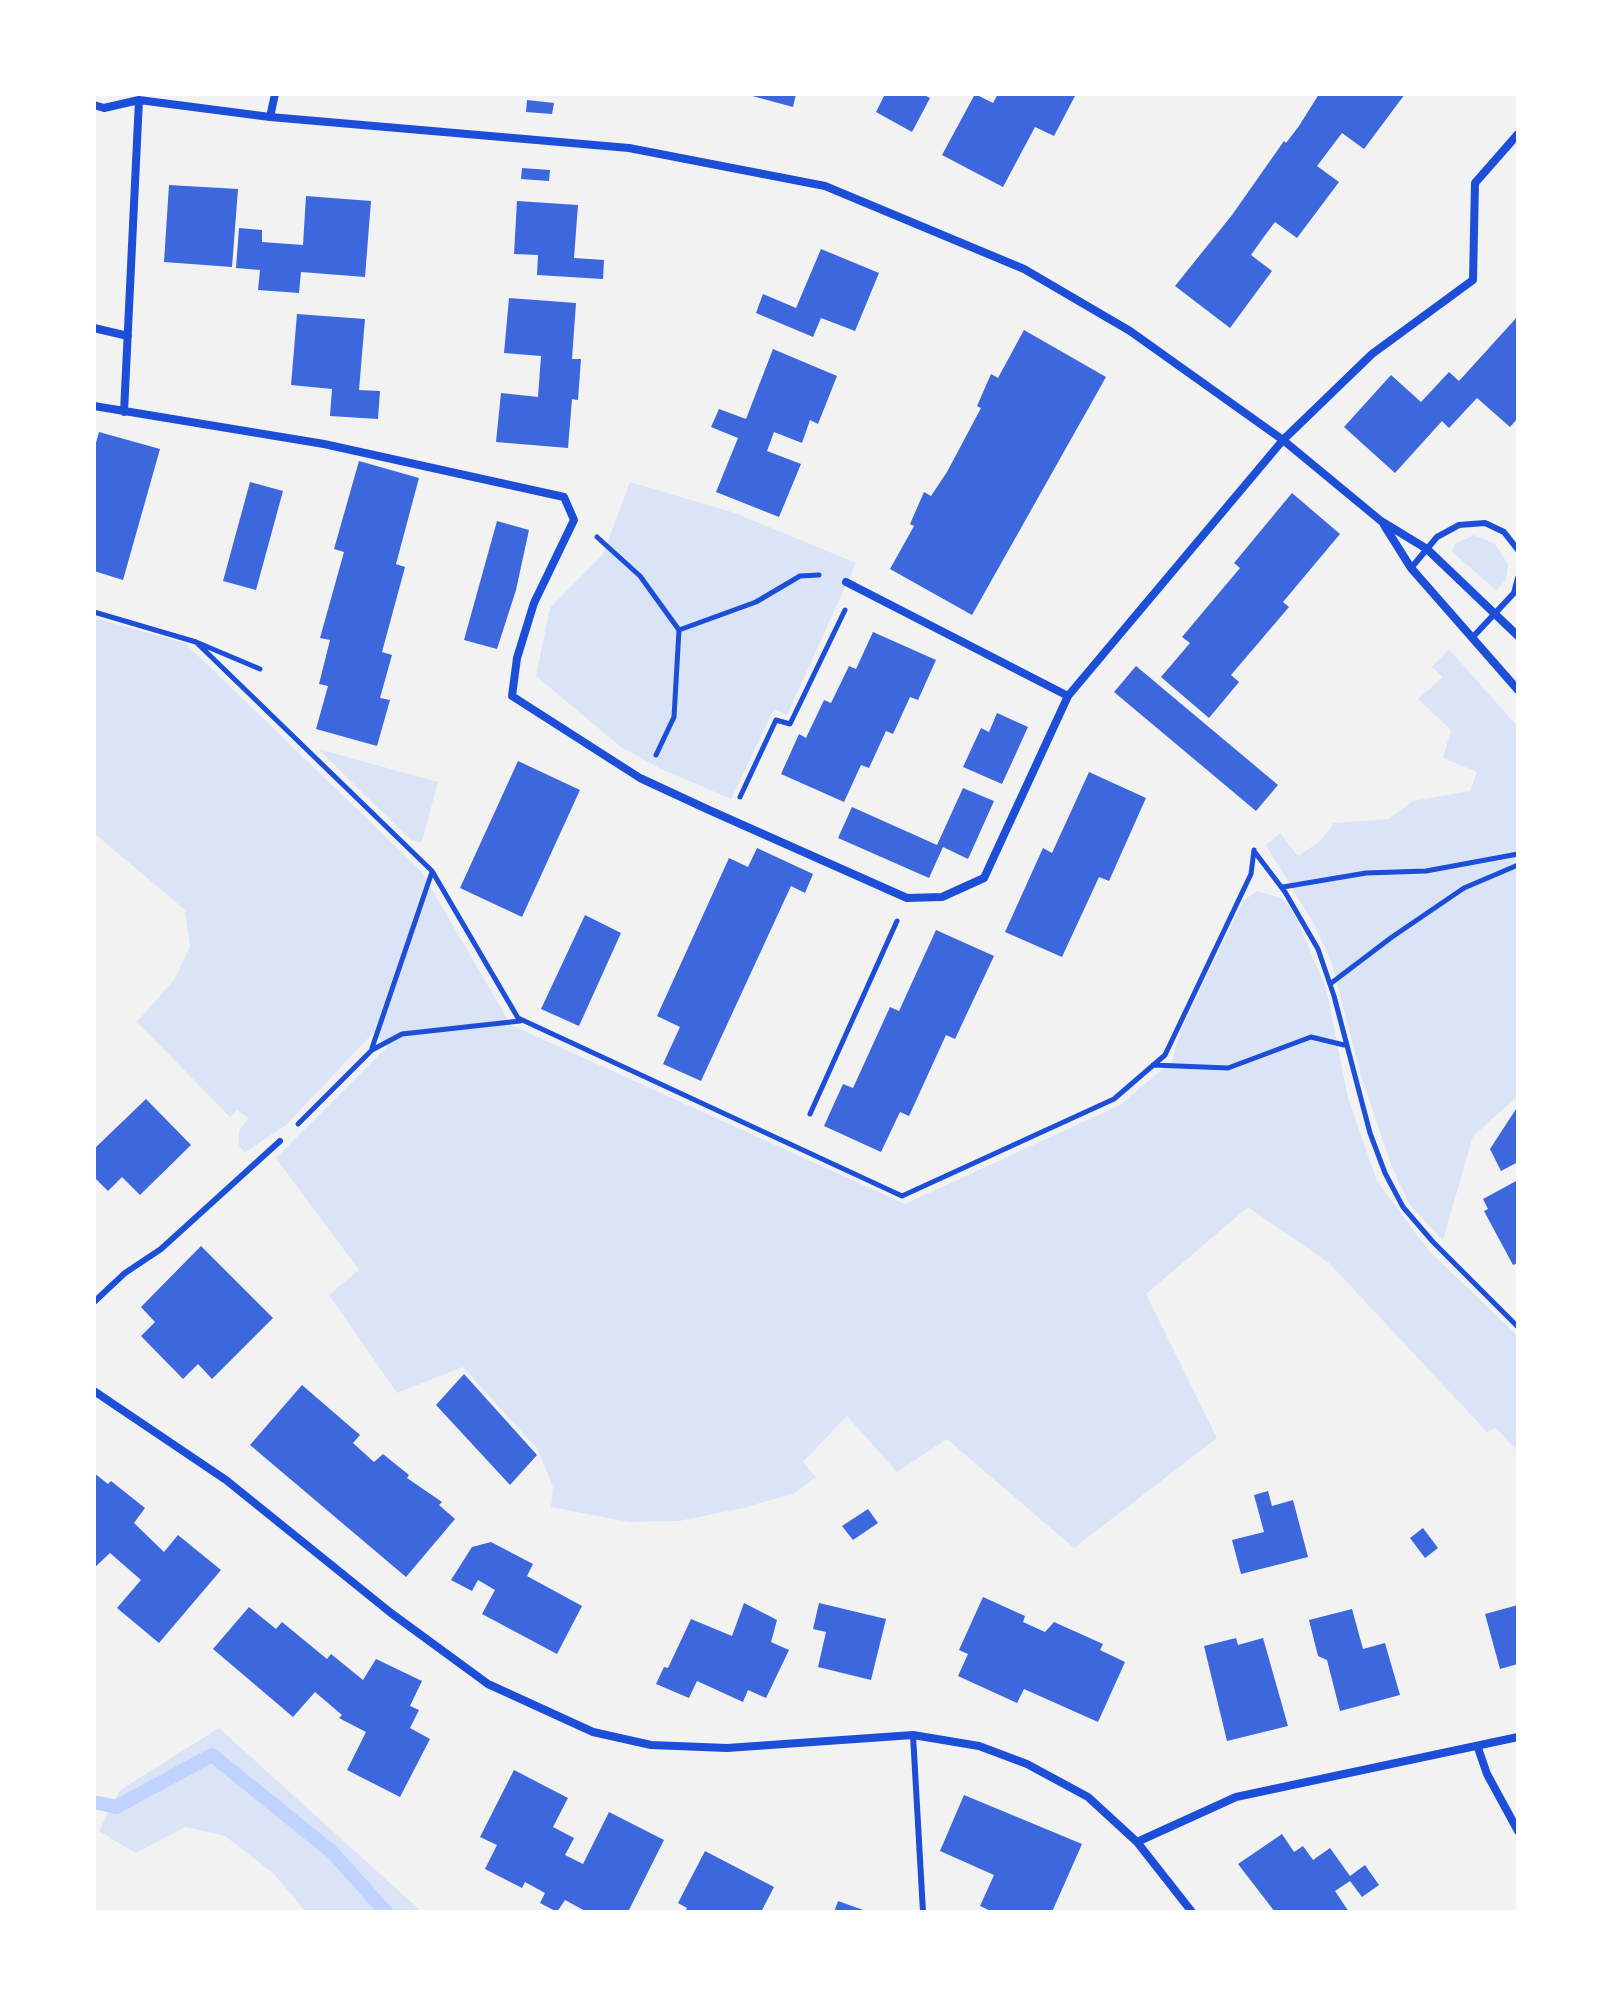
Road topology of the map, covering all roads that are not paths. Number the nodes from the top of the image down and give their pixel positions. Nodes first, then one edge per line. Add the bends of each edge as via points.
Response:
1 (275, 94) edge
2 (136, 97) edge
3 (94, 105) edge
4 (270, 117) junction
5 (1518, 134) edge
6 (94, 328) edge
7 (128, 336) junction
8 (94, 406) edge
9 (124, 412) junction
10 (1283, 440) junction
11 (1381, 521) junction
12 (1427, 549) junction
13 (1518, 550) edge
14 (1411, 568) junction
15 (1518, 578) edge
16 (846, 582) road end
17 (1497, 613) junction
18 (1518, 636) edge
19 (1472, 638) junction
20 (1518, 690) edge
21 (1068, 696) junction
22 (280, 1141) road end
23 (94, 1302) edge
24 (94, 1391) edge
25 (913, 1735) junction
26 (1518, 1737) edge
27 (1478, 1748) junction
28 (1518, 1831) edge
29 (1137, 1842) junction
30 (923, 1912) edge
31 (1192, 1912) edge

1 - 4 street
2 - 3 street via 104,108
2 - 4 street
2 - 7 street
4 - 10 street via 629,148 825,186 1024,269 1130,331
5 - 10 street via 1475,183 1473,280 1372,354
6 - 7 street
7 - 9 street
8 - 9 street
9 - 21 street via 324,444 564,497 574,520 534,603 512,696 640,778 907,898 942,897 984,878
10 - 11 street
10 - 21 street
11 - 12 street
11 - 14 street
12 - 13 lane via 1459,525 1485,523 1504,532
12 - 14 lane
12 - 17 street
14 - 19 street
15 - 17 lane via 1514,593
16 - 21 street
17 - 18 street
17 - 19 lane
19 - 20 street
22 - 23 lane
24 - 25 street via 226,1480 488,1684 593,1732 651,1745 727,1748
25 - 29 street via 979,1746 1027,1764 1088,1797
25 - 30 lane
26 - 27 street
27 - 28 street
27 - 29 street via 1236,1797
29 - 31 street

